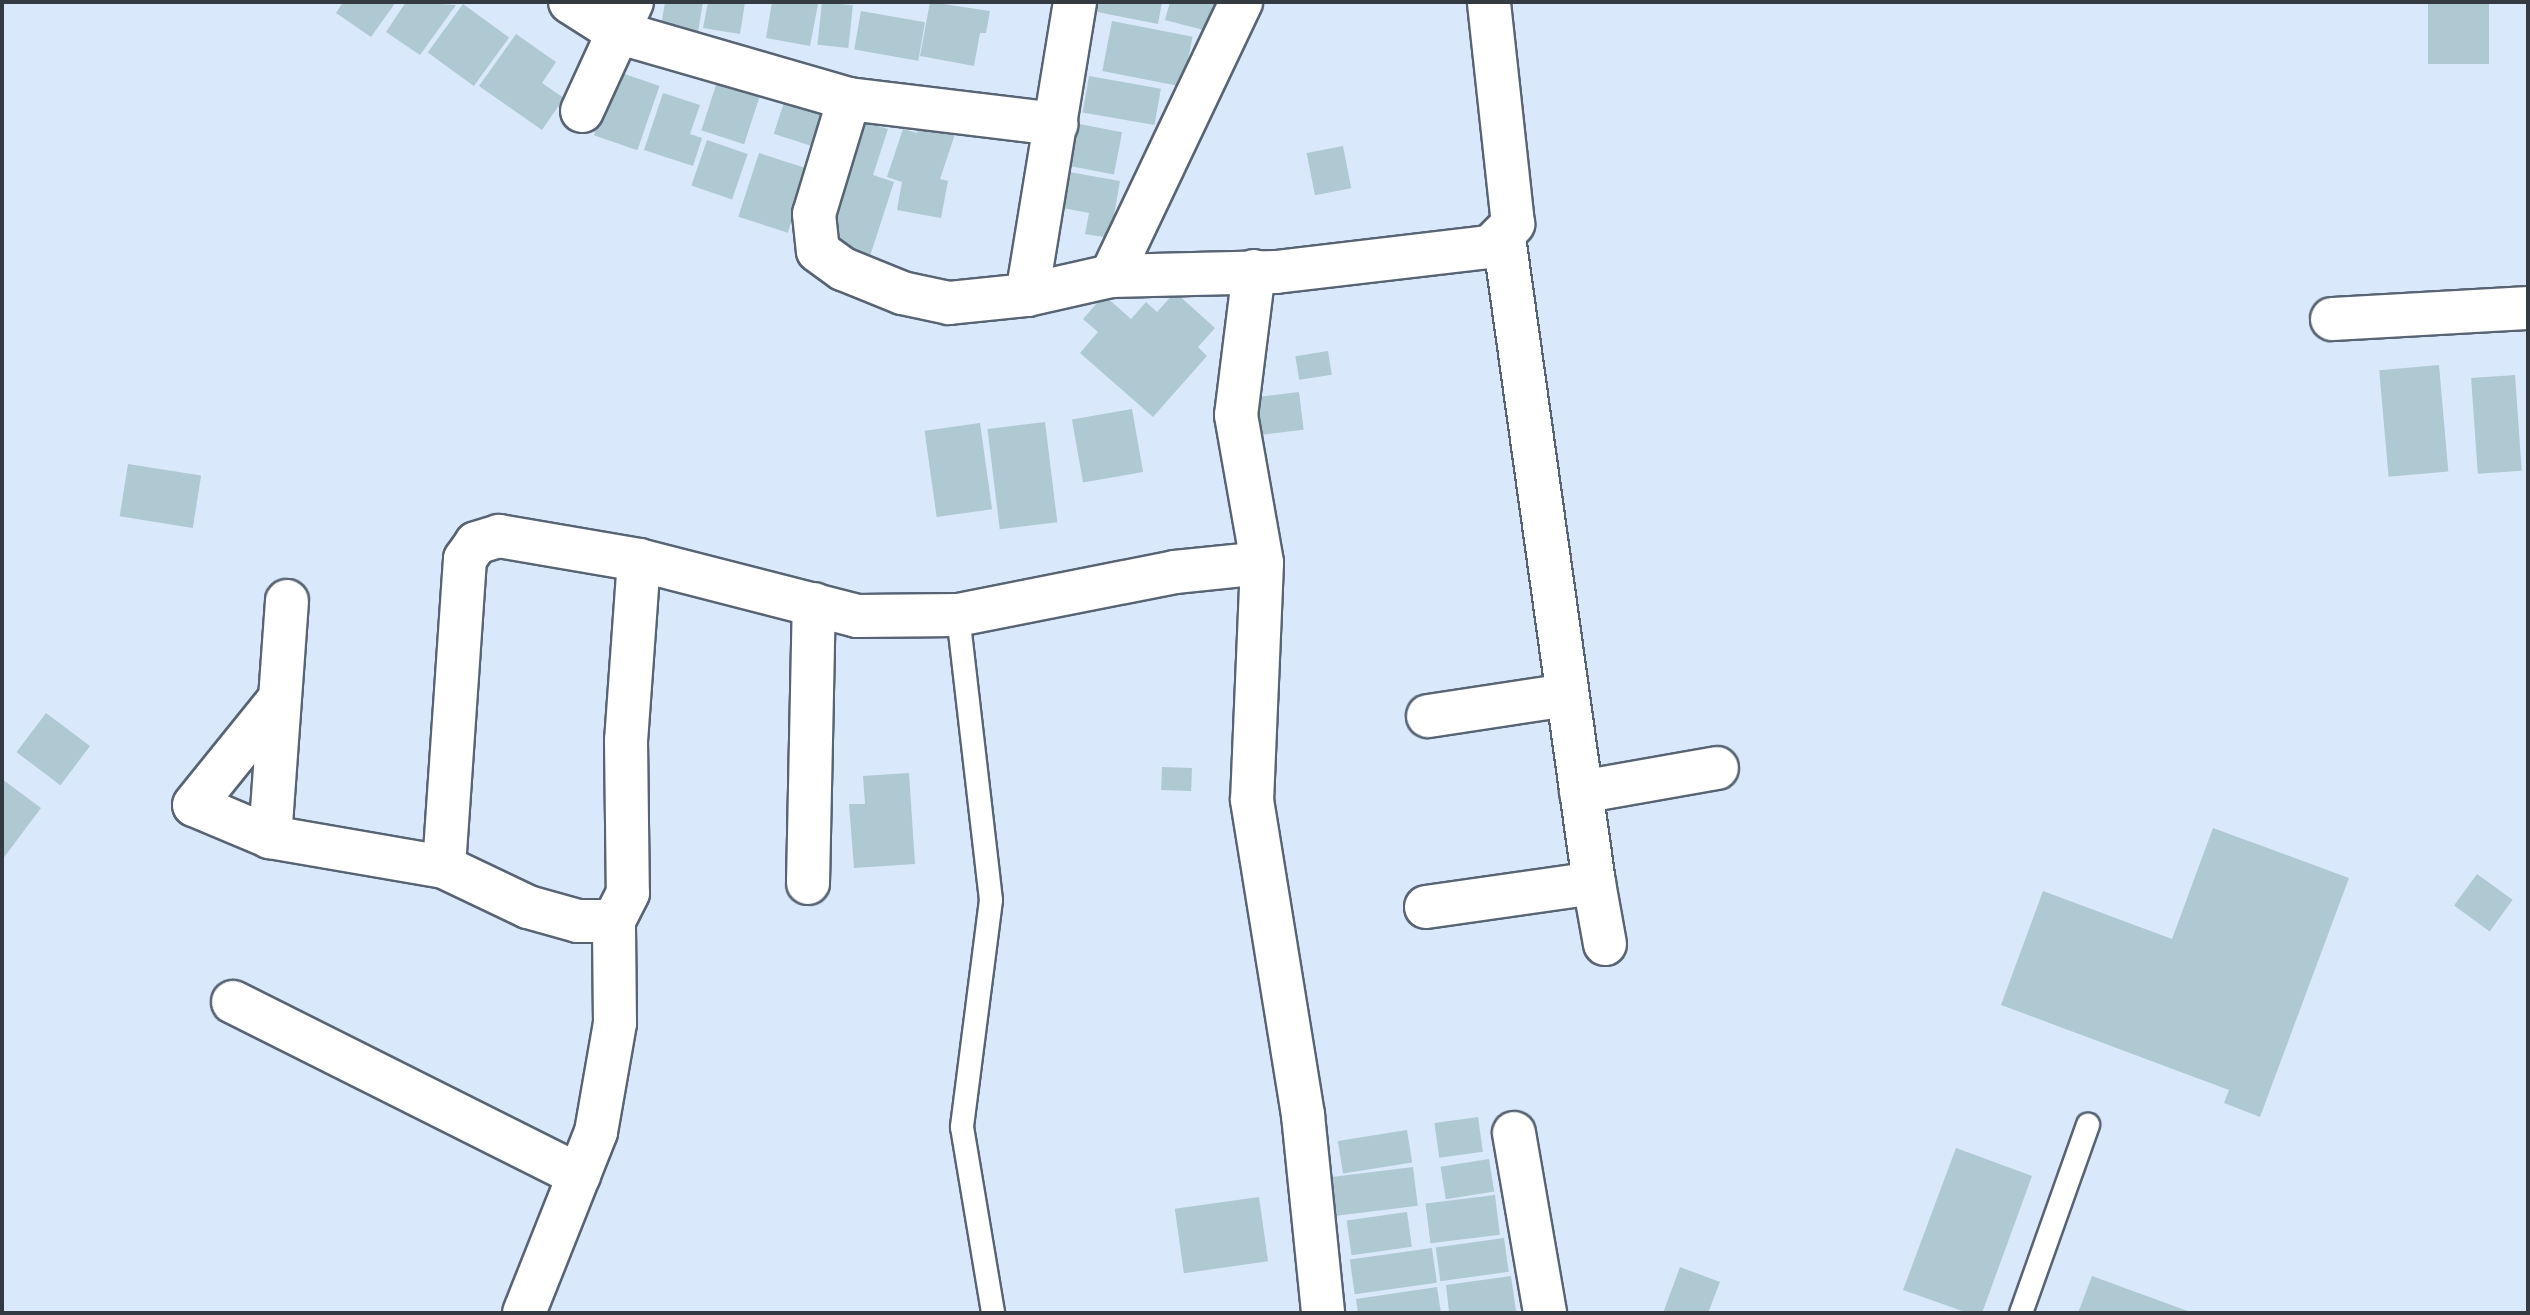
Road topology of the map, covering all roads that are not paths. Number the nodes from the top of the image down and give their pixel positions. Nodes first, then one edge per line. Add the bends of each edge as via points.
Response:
1 (570, 2) edge
2 (1075, 2) edge
3 (1241, 2) edge
4 (1489, 2) edge
5 (624, 17) edge
6 (849, 99) junction
7 (582, 111) dead end
8 (1056, 124) junction
9 (1504, 238) junction
10 (1254, 271) junction
11 (1111, 276) junction
12 (1027, 295) junction
13 (2528, 308) edge
14 (2332, 319) dead end
15 (639, 560) junction
16 (1262, 563) junction
17 (287, 601) dead end
18 (814, 604) junction
19 (958, 615) junction
20 (1567, 695) junction
21 (278, 701) junction
22 (1428, 716) dead end
23 (1717, 768) dead end
24 (1581, 792) junction
25 (270, 837) junction
26 (444, 867) junction
27 (808, 883) dead end
28 (1594, 883) junction
29 (1426, 907) dead end
30 (614, 921) junction
31 (1605, 944) dead end
32 (233, 1002) dead end
33 (2088, 1125) dead end
34 (1514, 1133) dead end
35 (579, 1175) junction
36 (524, 1313) edge
37 (993, 1313) edge
38 (1323, 1313) edge
39 (1545, 1313) edge
40 (2021, 1313) edge

1 - 5 street
2 - 8 street
3 - 11 street
4 - 9 street via 1513,224
5 - 6 street
5 - 7 street
6 - 8 street
6 - 12 street via 814,214 818,251 843,269 902,293 949,303
8 - 12 street
9 - 10 street via 1490,247
9 - 20 street
10 - 11 street
10 - 16 street via 1236,415
11 - 12 street
13 - 14 street
15 - 18 street
15 - 26 street via 499,536 476,543 465,559
15 - 30 street via 626,740 628,893
16 - 19 street via 1175,572
16 - 38 street via 1252,800 1303,1115
17 - 21 street
18 - 19 street via 857,616
18 - 27 street
19 - 37 lane via 991,900 962,1127
20 - 22 street
20 - 24 street
21 - 25 street
21 - 25 street via 194,805
23 - 24 street
24 - 28 street
25 - 26 street
26 - 30 street via 528,907 578,921
28 - 29 street
28 - 31 street
30 - 35 street via 615,1023 596,1132
32 - 35 street
33 - 40 lane
34 - 39 street
35 - 36 street

